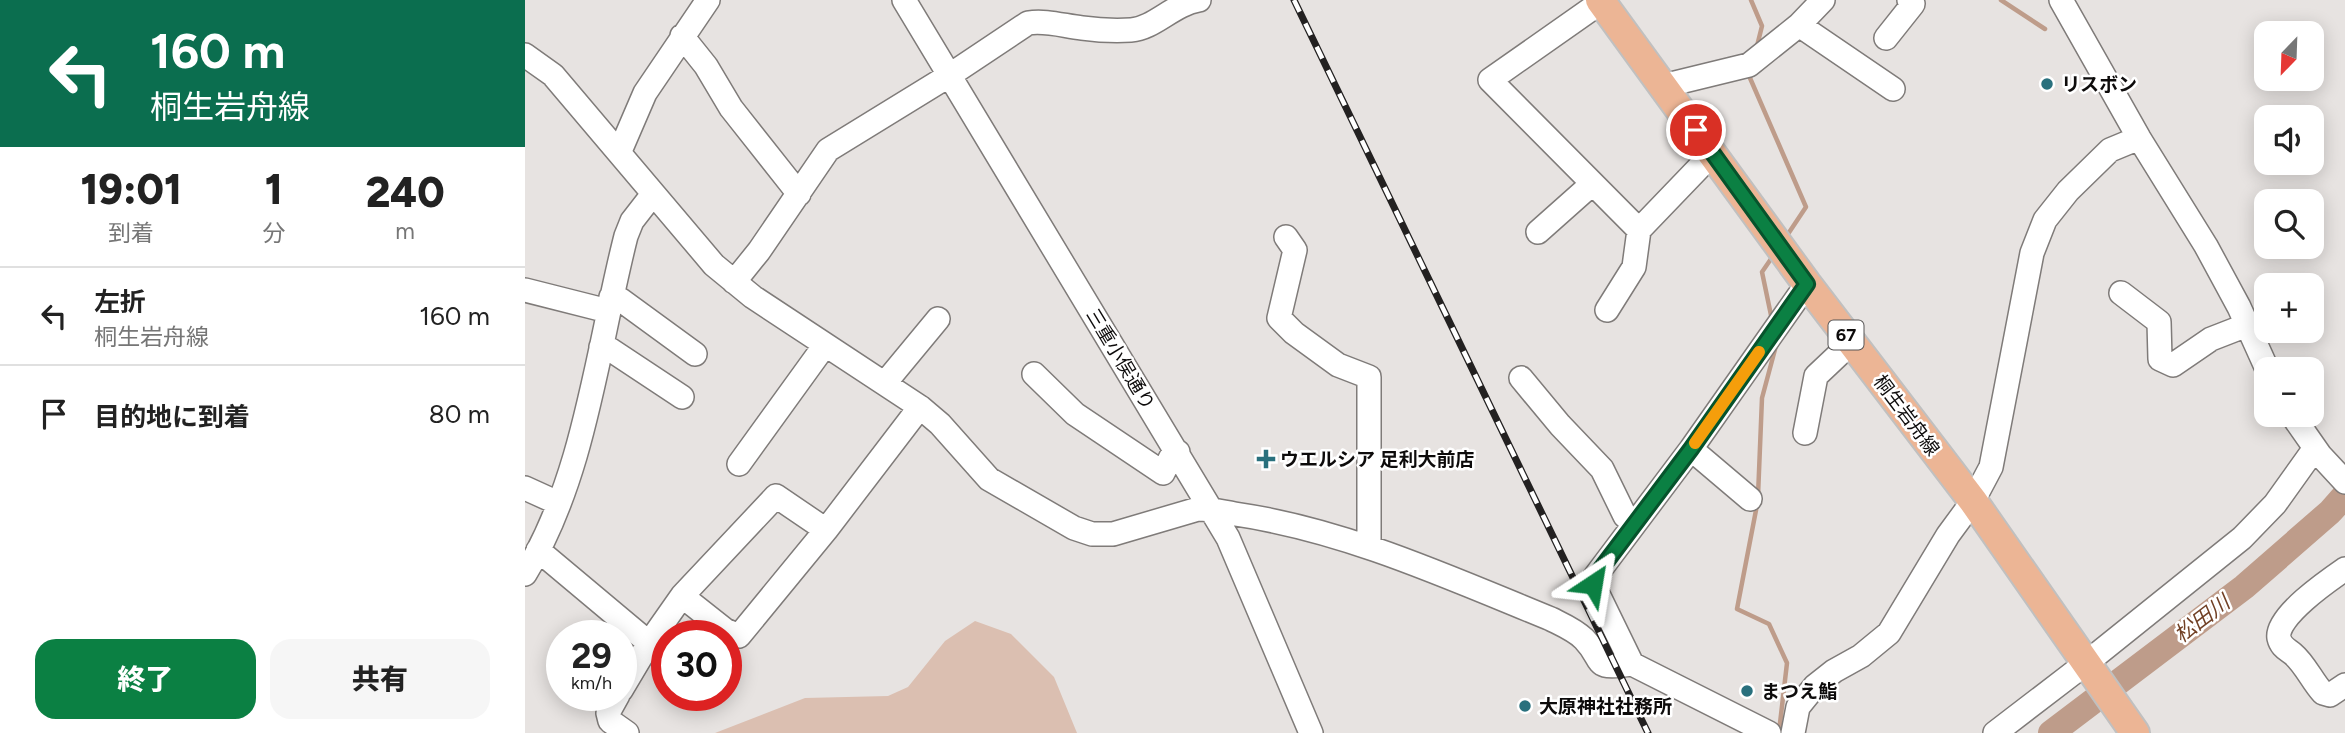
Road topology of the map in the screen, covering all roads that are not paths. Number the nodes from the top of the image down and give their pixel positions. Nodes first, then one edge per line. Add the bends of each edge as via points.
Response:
1 (708, 0) edge
2 (904, 0) edge
3 (1199, 0) edge
4 (1823, 0) edge
5 (1909, 0) edge
6 (2061, 0) edge
7 (1601, 1) edge
8 (1799, 25) junction
9 (682, 36) junction
10 (1886, 38) dead end
11 (525, 55) edge
12 (950, 75) junction
13 (1664, 86) junction
14 (1893, 89) dead end
15 (2139, 138) junction
16 (619, 151) junction
17 (1713, 153) junction
18 (1592, 184) junction
19 (653, 194) junction
20 (799, 194) junction
21 (1639, 230) junction
22 (1538, 232) dead end
23 (1286, 237) dead end
24 (734, 282) junction
25 (1807, 284) junction
26 (525, 290) edge
27 (2120, 293) dead end
28 (610, 304) junction
29 (1607, 310) dead end
30 (938, 319) dead end
31 (2247, 326) junction
32 (1852, 342) junction
33 (825, 345) junction
34 (601, 347) junction
35 (695, 354) dead end
36 (2261, 357) edge
37 (1034, 374) dead end
38 (1521, 378) dead end
39 (885, 383) junction
40 (682, 397) dead end
41 (920, 407) junction
42 (2300, 427) edge
43 (1805, 433) dead end
44 (1691, 449) junction
45 (1178, 452) junction
46 (2317, 452) junction
47 (739, 464) dead end
48 (2345, 482) edge
49 (525, 488) edge
50 (1750, 499) dead end
51 (1973, 501) junction
52 (558, 503) junction
53 (1212, 509) junction
54 (1634, 524) junction
55 (825, 530) junction
56 (1369, 547) junction
57 (538, 550) junction
58 (2345, 569) edge
59 (525, 574) edge
60 (682, 596) junction
61 (649, 643) junction
62 (637, 663) edge
63 (1632, 664) junction
64 (2088, 668) junction
65 (2345, 685) edge
66 (609, 711) edge
67 (2131, 727) edge
68 (627, 733) edge
69 (1311, 733) edge
70 (1769, 733) edge
71 (1793, 733) edge
72 (1995, 733) edge

1 - 9 street
2 - 12 street, 三重小俣通り
3 - 12 street via 1185,2 1132,30 1028,23
4 - 8 street
5 - 10 street via 1913,4
6 - 15 street
7 - 13 main road, 桐生岩舟線 / 67
7 - 18 street via 1490,80
8 - 13 street via 1749,65
8 - 14 street
9 - 16 street via 645,93
9 - 20 street via 730,108
11 - 16 street via 553,75
12 - 20 street via 828,150
12 - 45 street, 三重小俣通り
13 - 17 main road, 桐生岩舟線 / 67
15 - 31 street via 2206,246
15 - 51 street via 2100,158 2055,205 2037,235 1991,467
16 - 19 street
17 - 21 street
17 - 25 main road, 桐生岩舟線 / 67
18 - 21 street
18 - 22 street
19 - 24 street
19 - 28 street via 626,236
20 - 24 street
21 - 29 street via 1634,267
23 - 56 street via 1295,250 1279,318 1338,365 1369,377
24 - 33 street
25 - 32 main road, 桐生岩舟線 / 67
25 - 44 street
26 - 28 street
27 - 31 street via 2159,321 2160,359 2173,365 2211,339
28 - 34 street
28 - 35 street via 621,300
30 - 39 street
31 - 36 street
32 - 43 street via 1816,376
32 - 51 main road, 桐生岩舟線 / 67
33 - 39 street
33 - 47 street
34 - 40 street
34 - 52 street via 585,420
37 - 45 street via 1075,414 1163,473
38 - 54 street via 1602,469 1625,516
39 - 41 street
41 - 53 street via 989,479 1074,528 1113,534
41 - 55 street
42 - 46 street
44 - 50 street
44 - 54 street
45 - 53 street, 三重小俣通り
46 - 48 street
46 - 64 street via 2242,538
49 - 52 street
51 - 64 main road, 桐生岩舟線 / 67
51 - 71 street via 1889,633 1815,686 1798,707
52 - 57 street
53 - 56 street via 1291,523
53 - 69 street, 三重小俣通り via 1236,554
54 - 63 street via 1593,584
55 - 60 street via 776,496
55 - 60 street via 739,636
56 - 63 street via 1573,630 1604,665
57 - 59 street
57 - 61 street
58 - 65 street via 2285,620 2279,636 2323,693 2330,695
60 - 61 street
61 - 62 street
63 - 70 street
64 - 67 main road, 桐生岩舟線 / 67
64 - 72 street
66 - 68 street via 610,721

